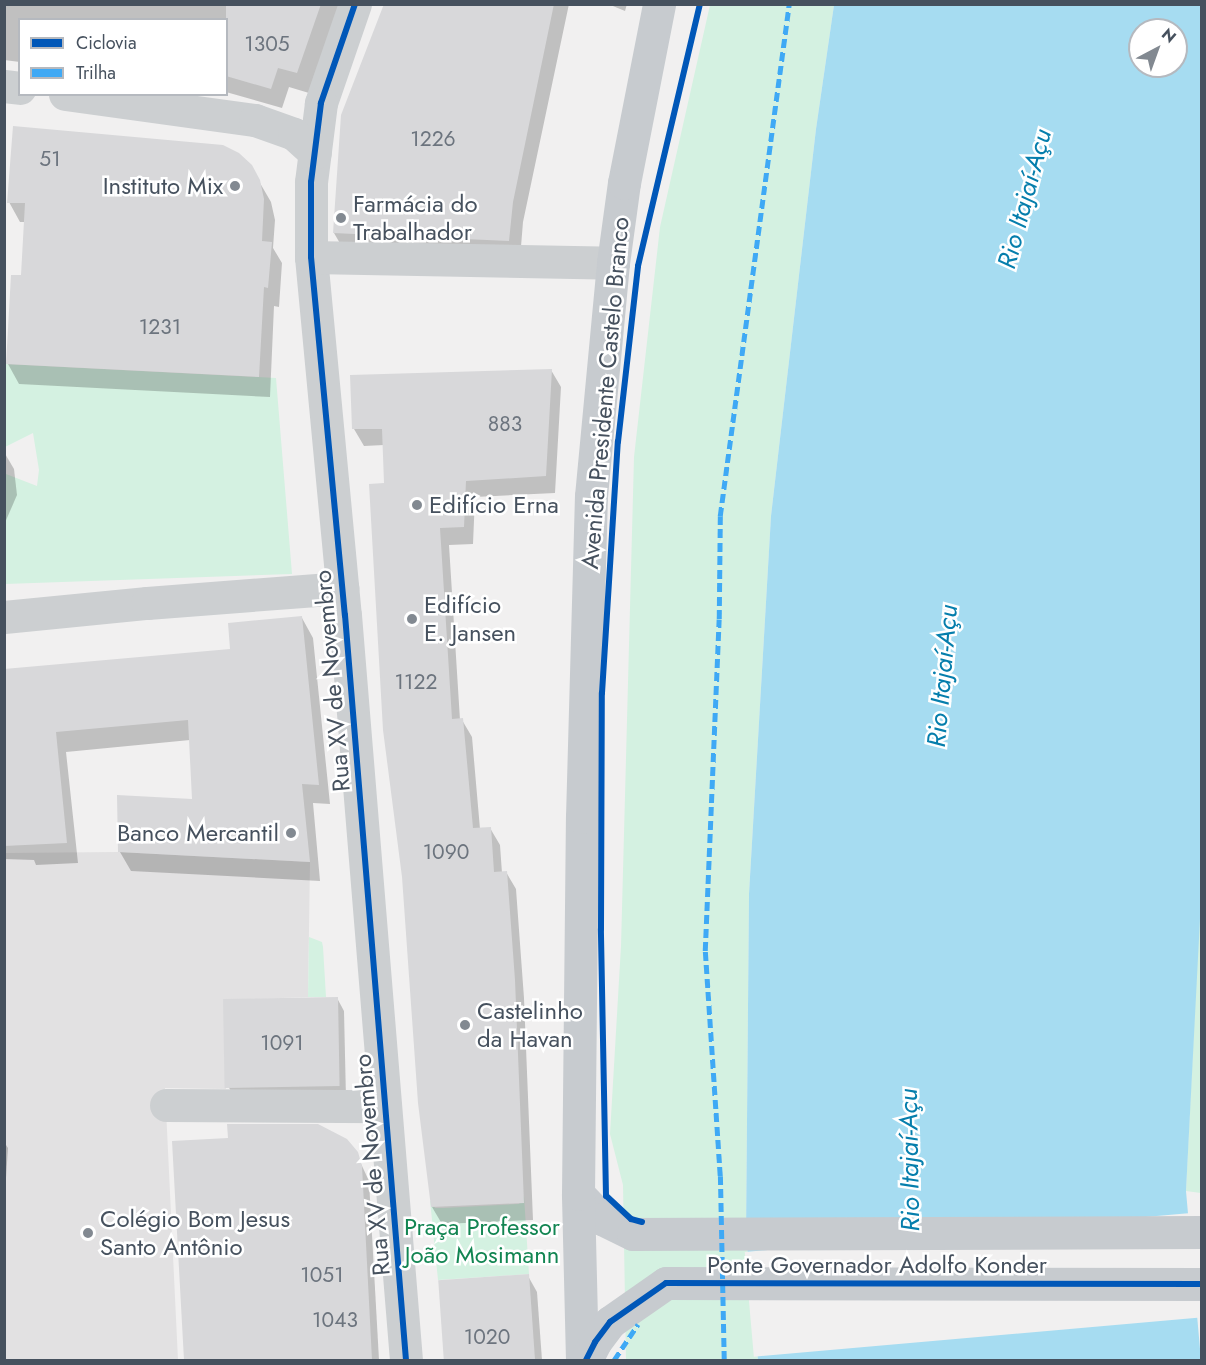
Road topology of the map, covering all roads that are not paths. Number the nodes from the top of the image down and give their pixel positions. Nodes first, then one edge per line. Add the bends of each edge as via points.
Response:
1 (355, 4) edge
2 (659, 4) edge
3 (80, 96) edge
4 (321, 103) junction
5 (255, 120) junction
6 (315, 153) junction
7 (311, 257) junction
8 (613, 263) junction
9 (342, 588) junction
10 (4, 617) edge
11 (166, 1105) dead end
12 (385, 1106) junction
13 (578, 1194) junction
14 (1202, 1232) edge
15 (1202, 1284) edge
16 (406, 1360) edge
17 (584, 1360) edge

1 - 4 street, Rua XV de Novembro
2 - 8 main road, Avenida Presidente Castelo Branco via 624,183
3 - 5 street
4 - 5 street
4 - 6 street, Rua XV de Novembro
5 - 6 street via 294,134
6 - 7 street, Rua XV de Novembro
7 - 8 street
7 - 9 street, Rua XV de Novembro
8 - 13 main road, Avenida Presidente Castelo Branco via 590,508
9 - 10 street
9 - 12 street, Rua XV de Novembro
11 - 12 street
12 - 16 street, Rua XV de Novembro
13 - 14 main road, Ponte Governador Adolfo Konder via 589,1208 618,1229 633,1234
13 - 17 main road, Avenida Presidente Castelo Branco
15 - 17 main road, Ponte Governador Adolfo Konder via 666,1283 610,1322

